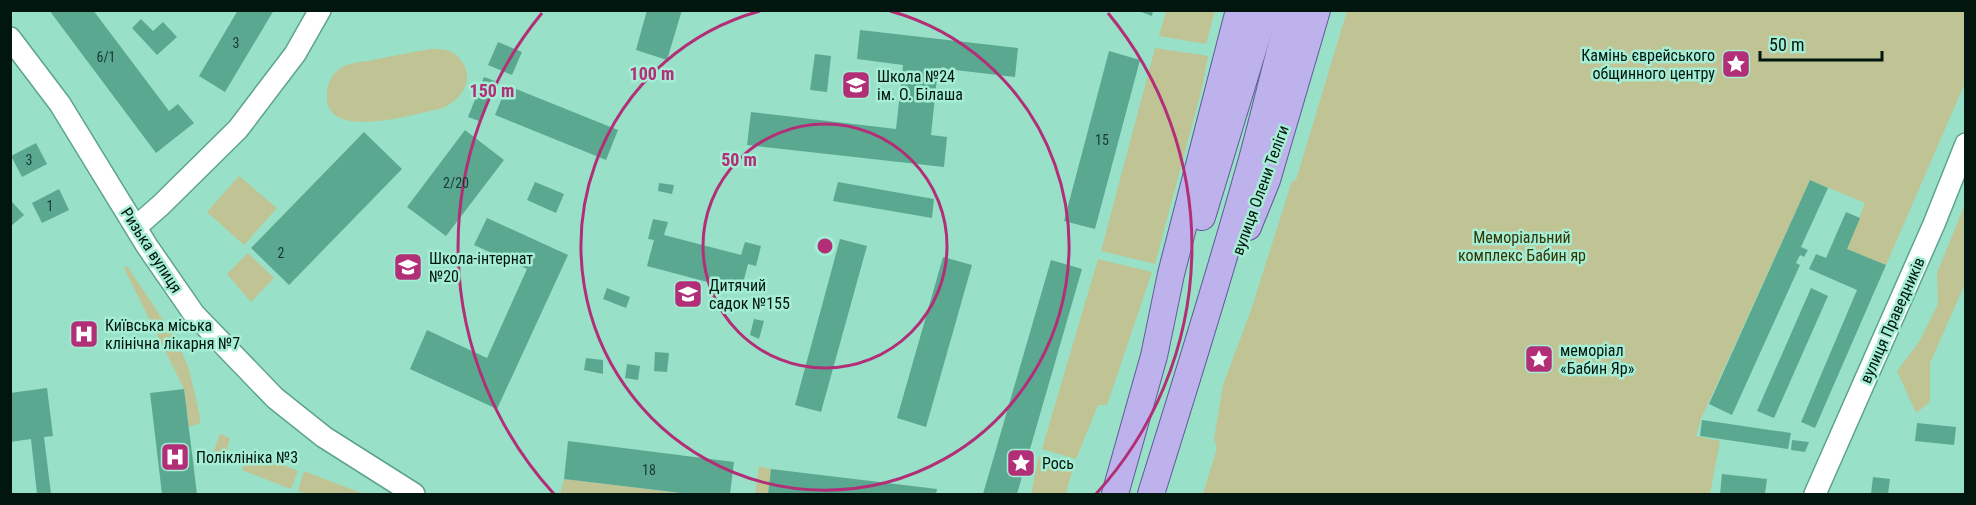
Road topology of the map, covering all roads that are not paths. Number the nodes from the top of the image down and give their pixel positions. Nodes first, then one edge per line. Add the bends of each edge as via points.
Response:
1 (320, 10) edge
2 (1239, 10) edge
3 (1265, 10) edge
4 (1291, 10) edge
5 (1317, 10) edge
6 (10, 38) edge
7 (1965, 144) edge
8 (136, 227) junction
9 (1154, 356) junction
10 (1192, 367) junction
11 (414, 495) edge
12 (1115, 495) edge
13 (1151, 495) edge
14 (1815, 495) edge

1 - 8 street via 295,54 238,129
2 - 9 main road
3 - 9 main road via 1184,276
4 - 10 main road, вулиця Олени Теліги
5 - 10 main road, вулиця Олени Теліги via 1267,180
6 - 8 street, Ризька вулиця via 60,104
7 - 14 street, вулиця Праведників
8 - 11 street, Ризька вулиця via 194,314 275,398 324,437
9 - 12 main road
10 - 13 main road, вулиця Олени Теліги

